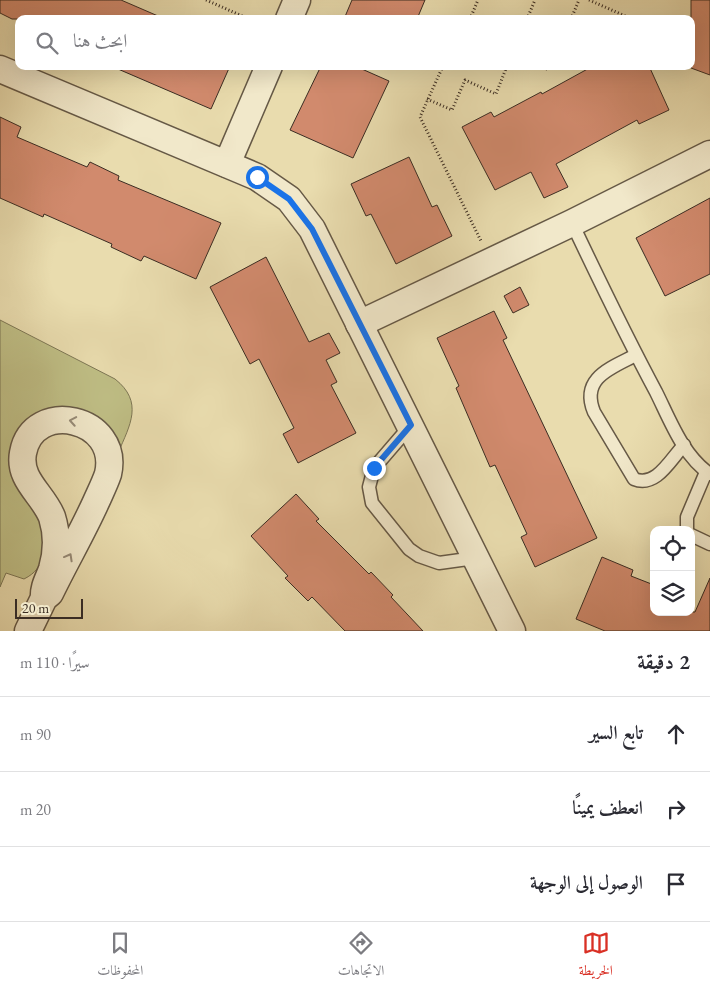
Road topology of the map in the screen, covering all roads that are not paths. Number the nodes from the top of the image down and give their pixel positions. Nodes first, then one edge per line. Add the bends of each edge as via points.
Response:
1 (297, 0) edge
2 (291, 15) edge
3 (0, 69) edge
4 (267, 70) edge
5 (710, 154) edge
6 (228, 164) junction
7 (572, 224) junction
8 (359, 324) junction
9 (636, 354) junction
10 (411, 425) junction
11 (684, 445) junction
12 (708, 473) edge
13 (687, 526) edge
14 (695, 537) edge
15 (710, 544) edge
16 (475, 558) junction
17 (44, 598) junction
18 (28, 631) edge
19 (512, 631) edge

1 - 2 street
3 - 6 street
4 - 6 street
5 - 7 street
6 - 8 street via 274,187 302,213
7 - 8 street
7 - 9 lane
8 - 10 street
9 - 11 lane
9 - 11 lane via 596,379 590,401 594,412 634,479 642,482 651,480
10 - 16 street
10 - 16 lane via 374,468 369,486 372,503 418,556 439,563
11 - 12 lane
12 - 13 lane via 687,517
14 - 15 lane
16 - 19 street
17 -> 17 street via 50,593 82,534 108,473 107,450 101,439 93,430 70,420 42,426 30,438 23,453 24,473 46,504 55,530 55,557
17 - 18 street

